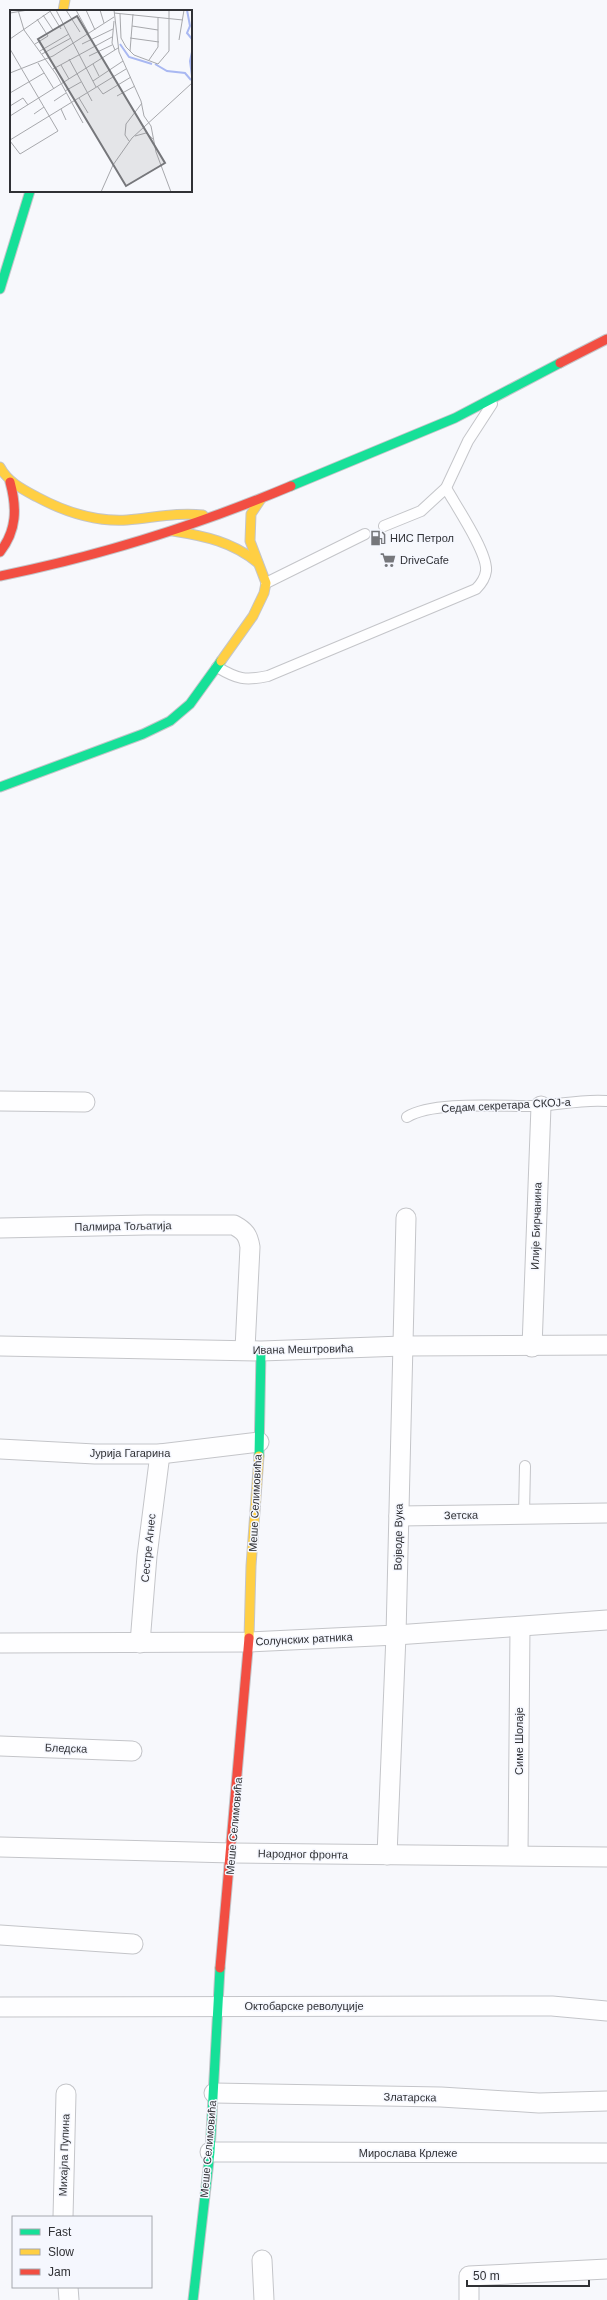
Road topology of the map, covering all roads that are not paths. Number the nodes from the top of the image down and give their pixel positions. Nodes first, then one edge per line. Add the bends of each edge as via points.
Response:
1 (65, 0) edge
2 (63, 10) edge
3 (30, 192) edge
4 (0, 289) edge
5 (607, 339) edge
6 (496, 398) junction
7 (0, 467) edge
8 (5, 478) edge
9 (446, 488) junction
10 (261, 499) junction
11 (211, 516) junction
12 (384, 526) dead end
13 (171, 530) junction
14 (365, 534) dead end
15 (0, 552) edge
16 (258, 563) junction
17 (0, 576) edge
18 (266, 583) junction
19 (217, 667) junction
20 (0, 787) edge
21 (0, 1101) edge
22 (607, 1101) edge
23 (84, 1102) dead end
24 (541, 1106) junction
25 (407, 1117) dead end
26 (406, 1218) dead end
27 (0, 1228) edge
28 (244, 1231) joint
29 (607, 1345) edge
30 (0, 1346) edge
31 (403, 1346) junction
32 (532, 1347) junction
33 (253, 1350) junction
34 (259, 1442) junction
35 (0, 1449) edge
36 (160, 1454) junction
37 (525, 1466) dead end
38 (607, 1513) edge
39 (524, 1514) junction
40 (399, 1516) junction
41 (607, 1620) edge
42 (520, 1627) junction
43 (396, 1635) junction
44 (140, 1642) junction
45 (249, 1642) junction
46 (0, 1643) edge
47 (0, 1746) edge
48 (132, 1751) dead end
49 (0, 1847) edge
50 (232, 1853) junction
51 (387, 1855) junction
52 (518, 1855) junction
53 (607, 1857) edge
54 (0, 1935) edge
55 (133, 1944) dead end
56 (217, 2006) junction
57 (0, 2008) edge
58 (607, 2011) edge
59 (214, 2092) junction
60 (66, 2094) dead end
61 (607, 2101) edge
62 (210, 2152) junction
63 (607, 2154) edge
64 (63, 2216) edge
65 (262, 2260) dead end
66 (607, 2268) edge
67 (68, 2288) edge
68 (69, 2300) edge
69 (193, 2300) edge
70 (264, 2300) edge
71 (469, 2300) edge

1 - 2 main road
3 - 4 main road via 19,234
5 - 6 main road
6 - 9 lane via 468,441
6 - 10 main road via 420,433
7 - 8 main road
8 - 11 main road via 67,511 99,519 127,520 169,513
8 - 15 main road via 16,505 16,522 6,546
9 - 12 lane via 420,511
9 - 19 lane via 483,555 486,570 484,579 476,590 268,676 251,680 234,677
10 - 11 main road
10 - 16 main road via 251,514 250,528 250,541
11 - 13 main road
13 - 16 main road via 224,541
13 - 17 main road
14 - 18 lane
16 - 18 main road
18 - 19 main road via 260,603
19 - 20 main road via 190,704 170,721 130,739
21 - 23 street
22 - 24 lane, Седам секретара СКОЈ-а
24 - 25 lane, Седам секретара СКОЈ-а via 426,1109
24 - 32 street, Илије Бирчанина
26 - 31 street, Војводе Вука
27 - 28 street, Палмира Тољатија via 234,1225
28 - 33 street, Меше Селимовића via 248,1237 251,1261
29 - 32 street, Ивана Мештровића
30 - 33 street, Ивана Мештровића
31 - 32 street, Ивана Мештровића
31 - 33 street, Ивана Мештровића
31 - 40 street, Војводе Вука
33 - 34 main road, Меше Селимовића
34 - 36 street, Јурија Гагарина
34 - 45 main road, Меше Селимовића
35 - 36 street, Јурија Гагарина
36 - 44 street, Сестре Агнес via 147,1556
37 - 39 lane
38 - 39 street, Зетска
39 - 40 street, Зетска
40 - 43 street, Војводе Вука
41 - 42 street, Солунских ратника
42 - 43 street, Солунских ратника
42 - 52 street, Симе Шолаје
43 - 45 street, Солунских ратника
43 - 51 street, Војводе Вука
44 - 45 street, Солунских ратника
44 - 46 street, Солунских ратника
45 - 50 main road, Меше Селимовића
47 - 48 street, Бледска
49 - 50 street, Народног фронта
50 - 51 street, Народног фронта
50 - 56 main road, Меше Селимовића
51 - 52 street, Народног фронта
52 - 53 street, Народног фронта
54 - 55 street
56 - 57 street, Октобарске револуције
56 - 58 street, Октобарске револуције via 552,2006
56 - 59 main road, Меше Селимовића
59 - 61 street, Златарска via 441,2097 539,2103
59 - 62 main road, Меше Селимовића
60 - 64 street, Михајла Пупина
62 - 63 street, Мирослава Крлеже
62 - 69 main road, Меше Селимовића
65 - 70 street
66 - 71 street via 469,2276
67 - 68 street

